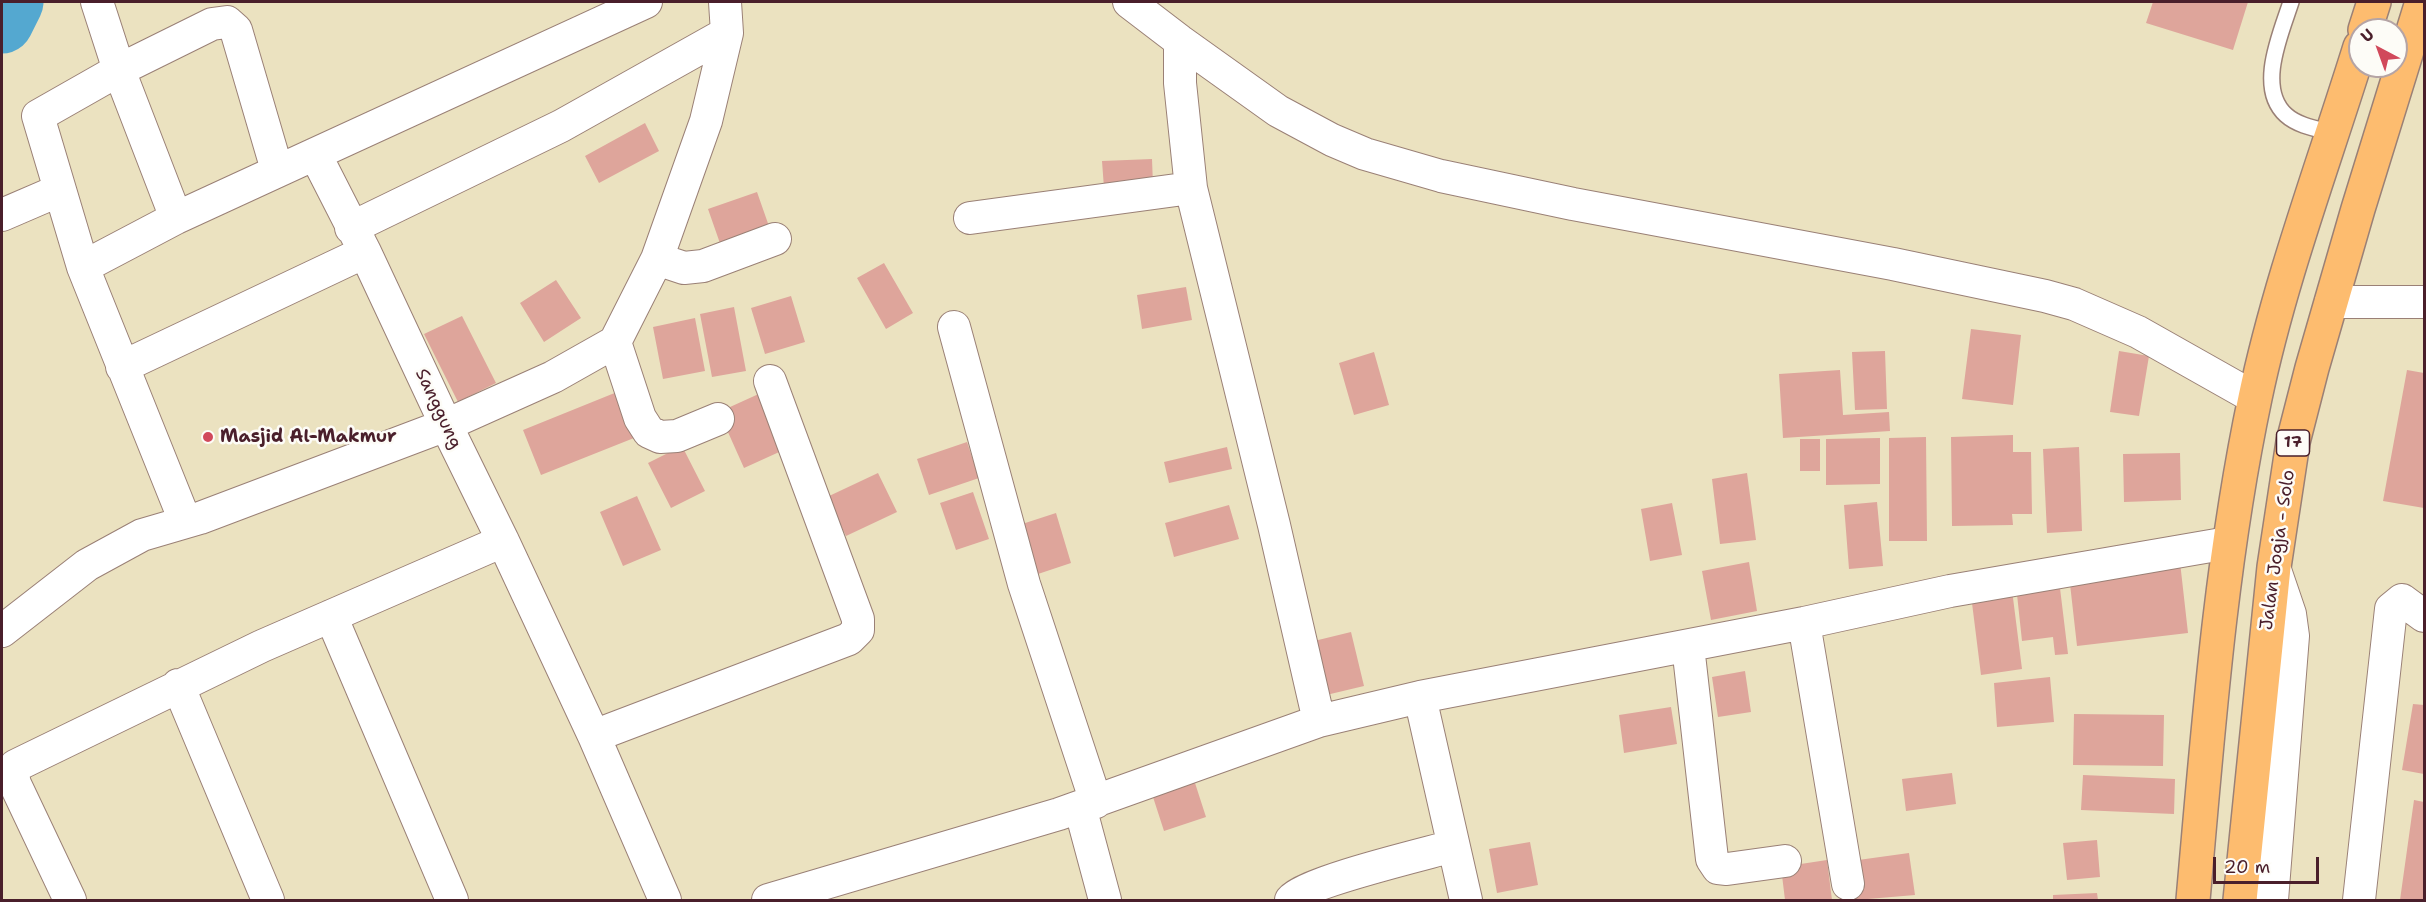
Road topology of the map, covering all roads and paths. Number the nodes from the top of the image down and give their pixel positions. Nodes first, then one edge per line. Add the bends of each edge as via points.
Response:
1 (97, 2) edge
2 (645, 2) edge
3 (724, 2) edge
4 (1129, 2) edge
5 (2291, 2) edge
6 (2374, 2) edge
7 (2422, 2) edge
8 (2369, 18) edge
9 (727, 33) junction
10 (1180, 41) junction
11 (2415, 54) edge
12 (119, 70) junction
13 (2350, 78) edge
14 (2333, 133) junction
15 (315, 154) junction
16 (277, 170) junction
17 (1191, 188) junction
18 (60, 190) junction
19 (2, 215) edge
20 (176, 218) junction
21 (970, 218) dead end
22 (774, 239) dead end
23 (358, 240) junction
24 (657, 259) junction
25 (83, 267) junction
26 (2331, 302) junction
27 (2424, 302) edge
28 (954, 327) dead end
29 (615, 342) junction
30 (122, 367) junction
31 (770, 381) dead end
32 (2255, 398) junction
33 (718, 419) dead end
34 (446, 425) junction
35 (185, 521) junction
36 (503, 542) junction
37 (2228, 543) junction
38 (2274, 567) junction
39 (331, 616) junction
40 (2424, 616) edge
41 (1804, 623) junction
42 (2, 631) edge
43 (1688, 646) junction
44 (178, 685) junction
45 (1420, 697) junction
46 (1319, 721) junction
47 (594, 736) junction
48 (1088, 804) junction
49 (1453, 846) junction
50 (1785, 861) dead end
51 (1848, 884) dead end
52 (70, 900) edge
53 (267, 900) edge
54 (452, 900) edge
55 (665, 900) edge
56 (768, 900) edge
57 (1105, 900) edge
58 (1291, 900) edge
59 (1466, 900) edge
60 (2193, 900) edge
61 (2240, 900) edge
62 (2272, 900) edge
63 (2359, 900) edge

1 - 12 street
2 - 15 street
3 - 9 street
4 - 10 street
5 - 14 lane via 2270,76 2272,91 2285,115
6 - 8 highway
7 - 11 highway, Jalan Jogja - Solo / 17
9 - 23 street
9 - 24 street via 706,121
10 - 17 street via 1180,92
10 - 32 street via 1278,111 1365,154 1441,176 1573,204 2046,296 2138,332
11 - 26 highway, Jalan Jogja - Solo / 17
12 - 16 street via 212,24 230,24 236,30
12 - 18 street via 38,116
12 - 20 street
13 - 14 highway
14 - 32 highway via 2274,316
15 - 16 street
15 - 23 street, Sanggung
16 - 20 street
17 - 21 street
17 - 46 street
18 - 19 street
18 - 25 street
20 - 25 street
22 - 24 street via 702,266 684,268
23 - 30 street
23 - 34 street, Sanggung
24 - 29 street
25 - 30 street
26 - 27 street
26 - 38 highway, Jalan Jogja - Solo / 17 via 2293,442
28 - 48 street
29 - 33 street via 640,418 649,432 660,437 677,436
29 - 34 street via 553,377
30 - 35 street
31 - 47 street via 858,619 858,630 849,639
32 - 37 highway
34 - 35 street
34 - 36 street, Sanggung
35 - 42 street via 142,534 87,566
36 - 39 street
36 - 47 street, Sanggung
37 - 41 street via 1950,591
37 - 60 highway
38 - 61 highway, Jalan Jogja - Solo / 17
38 - 62 street via 2293,636
39 - 44 street
39 - 54 street
40 - 63 street via 2402,600 2391,609
41 - 43 street
41 - 51 street
43 - 45 street
43 - 50 street via 1712,859 1718,868 1727,869
44 - 52 street via 12,771
44 - 53 street
45 - 46 street
45 - 49 street
46 - 48 street
47 - 55 street, Sanggung
48 - 56 street
48 - 57 street
49 - 58 street via 1344,876
49 - 59 street

